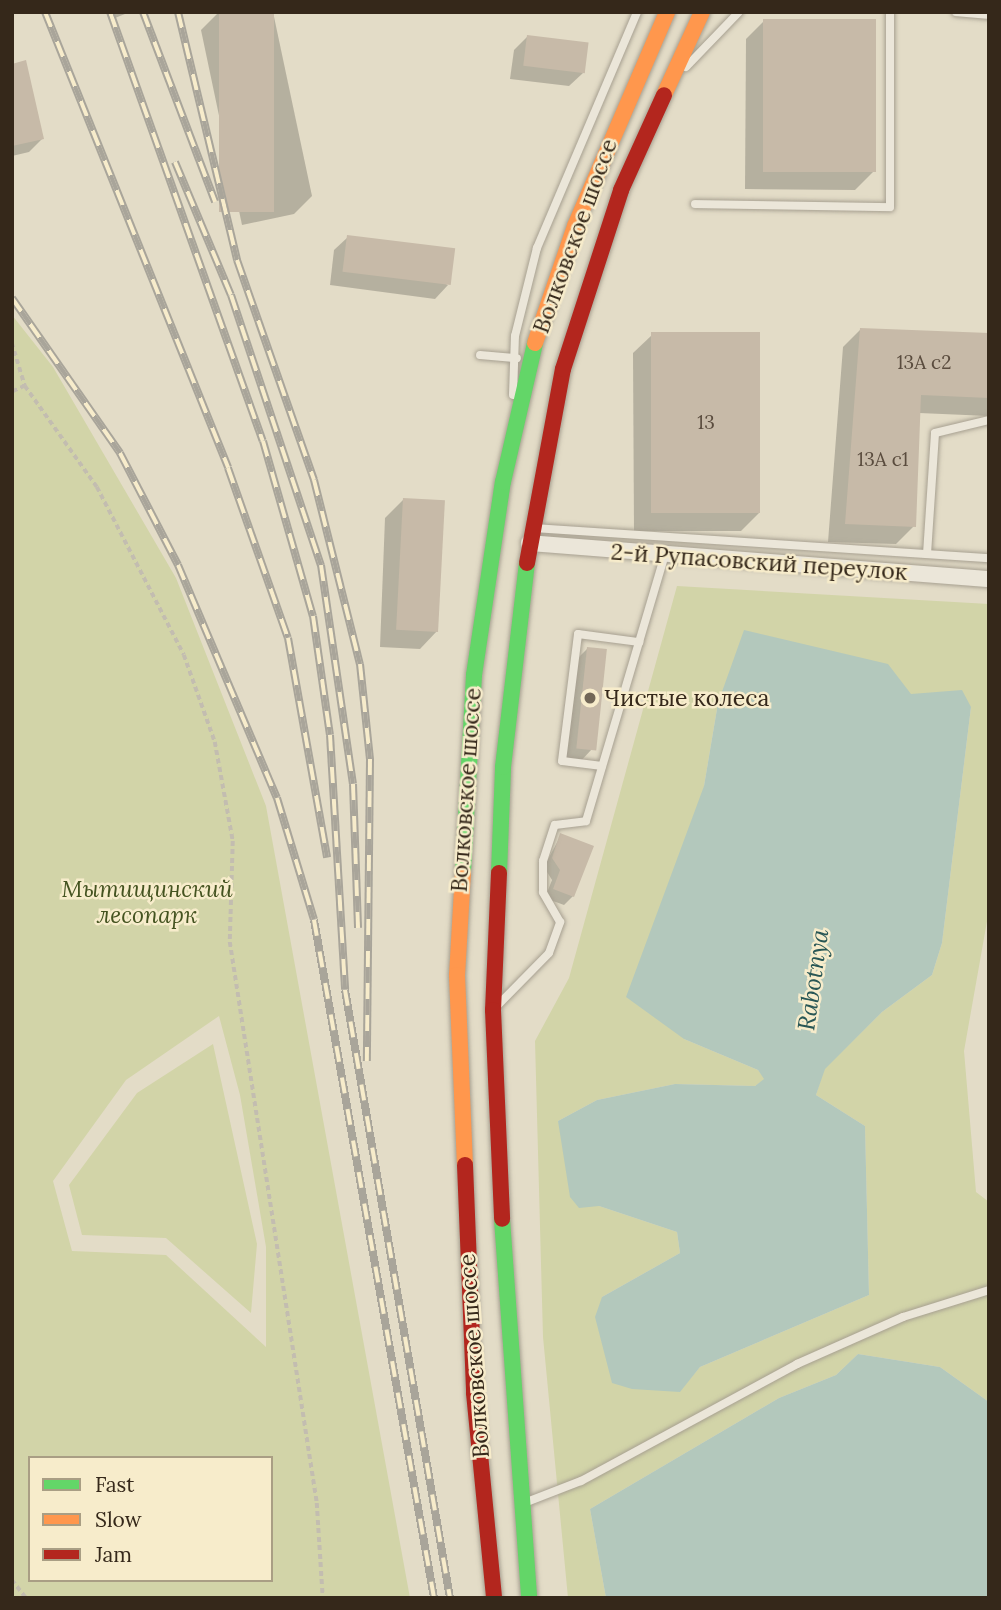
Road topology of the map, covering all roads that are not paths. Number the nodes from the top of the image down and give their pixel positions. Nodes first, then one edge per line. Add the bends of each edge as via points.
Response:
1 (637, 12) edge
2 (667, 12) edge
3 (702, 12) edge
4 (738, 12) edge
5 (890, 12) edge
6 (956, 12) edge
7 (989, 15) edge
8 (660, 95) junction
9 (695, 204) dead end
10 (480, 355) dead end
11 (512, 358) junction
12 (530, 360) junction
13 (989, 421) edge
14 (514, 433) junction
15 (530, 535) junction
16 (927, 554) junction
17 (665, 555) junction
18 (989, 558) edge
19 (989, 579) edge
20 (639, 642) junction
21 (602, 766) junction
22 (493, 1010) junction
23 (989, 1290) edge
24 (518, 1506) junction
25 (494, 1598) edge
26 (529, 1598) edge

1 - 11 lane via 537,248
2 - 12 main road, Волковское шоссе via 575,226
3 - 8 main road, Волковское шоссе
4 - 8 lane
5 - 9 lane via 890,207
6 - 7 lane
8 - 15 main road, Волковское шоссе via 582,302
10 - 11 lane
11 - 12 lane
11 - 14 lane
12 - 14 main road, Волковское шоссе
13 - 16 lane via 935,433
14 - 25 main road, Волковское шоссе via 474,675 457,975 474,1393
15 - 16 lane
15 - 17 street, 2-й Рупасовский переулок
15 - 22 main road, Волковское шоссе via 502,777
16 - 18 lane
17 - 19 street, 2-й Рупасовский переулок
17 - 20 lane
20 - 21 lane
20 - 21 lane via 578,634 562,761
21 - 22 lane via 586,821 555,825 543,861 543,891 560,922 549,953
22 - 24 main road, Волковское шоссе
23 - 24 lane via 902,1317 797,1364 581,1481
24 - 26 main road, Волковское шоссе

